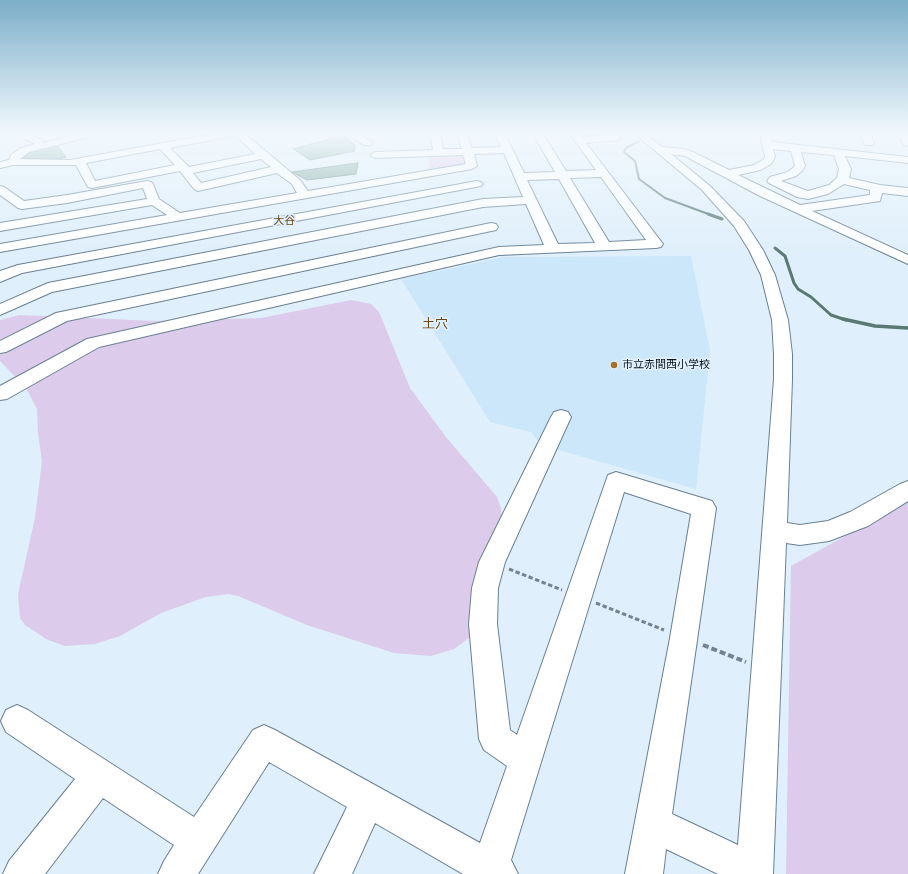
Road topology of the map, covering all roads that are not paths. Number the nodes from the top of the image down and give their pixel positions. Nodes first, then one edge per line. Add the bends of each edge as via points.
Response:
1 (86, 175) edge
2 (148, 175) edge
3 (189, 175) edge
4 (253, 175) edge
5 (287, 175) edge
6 (376, 175) edge
7 (423, 175) edge
8 (474, 175) edge
9 (562, 175) junction
10 (566, 175) edge
11 (605, 175) edge
12 (690, 175) edge
13 (728, 175) edge
14 (789, 175) edge
15 (844, 175) edge
16 (892, 175) edge
17 (140, 176) joint
18 (520, 176) joint
19 (842, 180) junction
20 (377, 183) junction
21 (477, 184) junction
22 (876, 188) junction
23 (0, 190) edge
24 (302, 191) dead end
25 (903, 192) edge
26 (530, 200) junction
27 (154, 201) junction
28 (483, 203) junction
29 (797, 209) junction
30 (304, 216) junction
31 (178, 217) junction
32 (128, 226) junction
33 (0, 227) edge
34 (491, 227) junction
35 (316, 236) junction
36 (605, 247) junction
37 (0, 248) edge
38 (129, 248) junction
39 (553, 249) junction
40 (499, 251) junction
41 (330, 260) junction
42 (908, 260) edge
43 (132, 272) junction
44 (0, 277) edge
45 (344, 286) junction
46 (135, 302) junction
47 (0, 310) edge
48 (136, 333) junction
49 (0, 348) edge
50 (0, 394) edge
51 (561, 417) dead end
52 (908, 490) edge
53 (774, 531) junction
54 (17, 722) dead end
55 (526, 759) junction
56 (99, 776) junction
57 (368, 800) junction
58 (653, 824) junction
59 (198, 840) junction
60 (492, 872) edge
61 (754, 873) edge
62 (22, 874) edge
63 (177, 874) edge
64 (333, 874) edge
65 (644, 874) edge

1 - 17 street via 92,185
2 - 17 street
3 - 4 street via 198,187
5 - 24 street
6 - 20 street
7 - 20 street
8 - 21 street
9 - 10 street
9 - 18 street
9 - 36 street
11 - 36 street via 656,244
12 - 53 street via 706,188 739,224 756,250 777,303 783,354
13 - 29 street
14 - 19 street via 773,181 808,195 833,187
15 - 19 street
16 - 25 street
18 - 26 street
19 - 22 street
20 - 31 street
21 - 28 street
21 - 30 street
22 - 25 street
22 - 29 street via 876,198
23 - 27 street via 20,205 28,205 147,184
26 - 28 street
26 - 39 street
27 - 31 street
27 - 33 street
28 - 34 street
28 - 35 street
29 - 42 street
30 - 35 street
30 - 38 street
31 - 32 street
32 - 37 street
32 - 38 street
34 - 40 street
34 - 41 street
35 - 41 street
35 - 43 street
36 - 39 street
38 - 43 street
38 - 44 street via 18,269
39 - 40 street
40 - 45 street
41 - 45 street
41 - 46 street
43 - 46 street
43 - 47 street via 48,288
45 - 48 street
46 - 48 street
46 - 49 street via 62,317
48 - 50 street via 93,343
51 - 55 street via 492,562 485,588 484,624 494,739
52 - 53 street via 859,519 829,531 800,535
53 - 61 street
54 - 56 street
55 - 58 street via 616,481 704,508
55 - 60 street
56 - 59 street
56 - 62 street
57 - 59 street via 264,741
57 - 60 street
57 - 64 street
58 - 61 street
58 - 65 street
59 - 63 street

